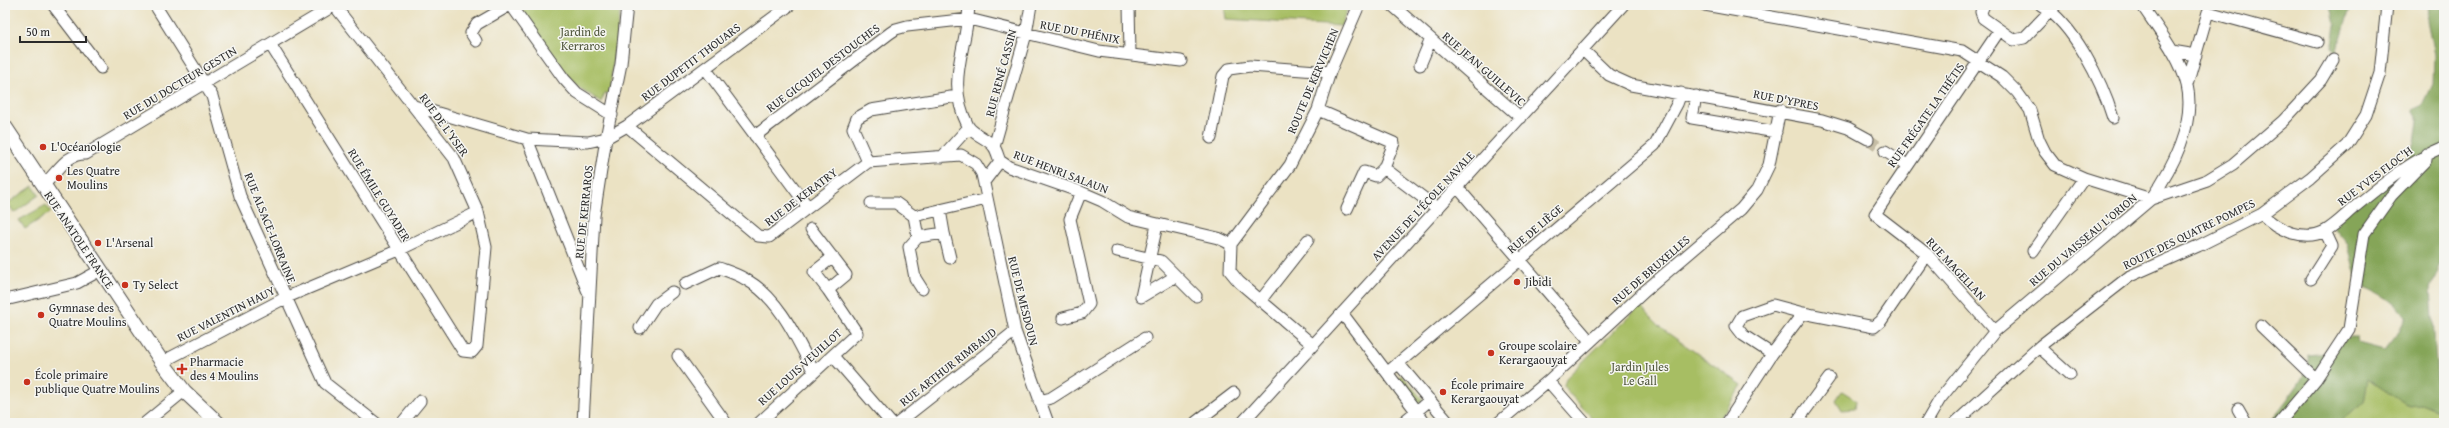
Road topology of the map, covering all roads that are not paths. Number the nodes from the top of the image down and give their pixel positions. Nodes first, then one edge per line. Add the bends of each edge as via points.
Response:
1 (53, 5) edge
2 (155, 5) edge
3 (334, 5) edge
4 (511, 5) edge
5 (627, 5) edge
6 (790, 5) edge
7 (969, 5) edge
8 (1030, 5) edge
9 (1129, 5) edge
10 (1359, 5) edge
11 (1392, 5) edge
12 (1623, 5) edge
13 (1705, 5) edge
14 (1984, 5) edge
15 (2142, 5) edge
16 (2387, 5) edge
17 (2049, 7) edge
18 (969, 19) junction
19 (1999, 31) junction
20 (1026, 34) junction
21 (1431, 39) junction
22 (476, 41) dead end
23 (2317, 42) dead end
24 (270, 44) junction
25 (1582, 49) junction
26 (2172, 51) junction
27 (1130, 54) junction
28 (2196, 55) junction
29 (2333, 60) dead end
30 (1181, 61) dead end
31 (1980, 62) junction
32 (1420, 65) dead end
33 (101, 68) dead end
34 (705, 68) junction
35 (1330, 72) junction
36 (206, 83) junction
37 (2187, 85) junction
38 (1681, 93) junction
39 (957, 96) junction
40 (1696, 96) junction
41 (414, 106) junction
42 (1318, 110) junction
43 (1780, 110) junction
44 (612, 115) junction
45 (1521, 118) junction
46 (2113, 118) dead end
47 (627, 126) junction
48 (5, 127) edge
49 (969, 127) junction
50 (1776, 132) junction
51 (755, 136) junction
52 (606, 138) junction
53 (1211, 138) dead end
54 (527, 139) junction
55 (1868, 139) tunnel mouth
56 (994, 147) junction
57 (2444, 147) edge
58 (1885, 151) tunnel mouth
59 (2426, 154) junction
60 (942, 157) junction
61 (1000, 161) junction
62 (868, 162) junction
63 (1907, 165) junction
64 (1384, 168) junction
65 (2084, 178) junction
66 (984, 182) junction
67 (43, 185) junction
68 (1458, 188) junction
69 (1080, 192) junction
70 (987, 199) junction
71 (2151, 199) junction
72 (871, 203) dead end
73 (808, 207) junction
74 (1347, 209) dead end
75 (1438, 209) junction
76 (940, 210) junction
77 (478, 212) junction
78 (1875, 214) joint
79 (2262, 214) junction
80 (914, 216) junction
81 (1157, 225) junction
82 (811, 229) dead end
83 (2325, 231) junction
84 (944, 233) junction
85 (918, 237) junction
86 (1308, 240) dead end
87 (1231, 244) junction
88 (399, 250) junction
89 (1117, 251) dead end
90 (2033, 251) dead end
91 (1927, 254) junction
92 (833, 257) junction
93 (950, 258) dead end
94 (1150, 259) junction
95 (1519, 259) junction
96 (99, 271) junction
97 (1176, 276) junction
98 (2312, 279) dead end
99 (685, 284) dead end
100 (922, 289) dead end
101 (828, 290) junction
102 (672, 292) dead end
103 (590, 296) junction
104 (1196, 296) dead end
105 (285, 298) junction
106 (5, 300) edge
107 (1260, 301) junction
108 (1342, 313) junction
109 (1803, 313) junction
110 (1063, 318) dead end
111 (2261, 326) dead end
112 (640, 328) dead end
113 (1015, 332) junction
114 (1995, 332) junction
115 (1145, 338) dead end
116 (1590, 341) junction
117 (1313, 345) junction
118 (2039, 347) junction
119 (472, 352) joint
120 (1772, 354) junction
121 (678, 356) dead end
122 (833, 356) junction
123 (162, 362) junction
124 (1398, 363) junction
125 (814, 372) junction
126 (1388, 372) junction
127 (2070, 375) dead end
128 (1829, 378) dead end
129 (2316, 379) junction
130 (1548, 381) junction
131 (184, 391) junction
132 (1234, 393) dead end
133 (1430, 400) junction
134 (1039, 401) junction
135 (420, 402) dead end
136 (2238, 410) dead end
137 (1416, 412) junction
138 (145, 423) edge
139 (218, 423) edge
140 (376, 423) edge
141 (402, 423) edge
142 (583, 423) edge
143 (726, 423) edge
144 (759, 423) edge
145 (891, 423) edge
146 (898, 423) edge
147 (1048, 423) edge
148 (1196, 423) edge
149 (1242, 423) edge
150 (1402, 423) edge
151 (1424, 423) edge
152 (1449, 423) edge
153 (1498, 423) edge
154 (1585, 423) edge
155 (1727, 423) edge
156 (1796, 423) edge
157 (1926, 423) edge
158 (1955, 423) edge
159 (2246, 423) edge
160 (2279, 423) edge

1 - 33 street
2 - 36 street, RUE ALSACE-LORRAINE
3 - 24 street, RUE DU DOCTEUR GESTIN
3 - 41 street, RUE DE L'YSER
4 - 22 street via 477,24 471,33
4 - 44 street via 564,79 577,93
5 - 44 street, RUE DE KERRAROS via 621,64
6 - 34 street, RUE DUPETIT THOUARS
7 - 18 street
8 - 20 street, RUE RENÉ CASSIN
9 - 27 street, RUE DU PHÉNIX
10 - 35 street, ROUTE DE KERVICHEN
11 - 21 street, RUE JEAN GUILLEVIC
12 - 25 street, AVENUE DE L'ÉCOLE NAVALE
13 - 31 street via 1962,51
14 - 19 street via 1981,12 1983,18
15 - 26 street
16 - 79 street, ROUTE DES QUATRE POMPES via 2380,73 2366,114 2347,145 2310,178
17 - 19 street via 2024,38 2014,40
17 - 46 street via 2088,61 2105,93
18 - 20 street, RUE GICQUEL DESTOUCHES
18 - 39 street via 959,63
18 - 51 street, RUE GICQUEL DESTOUCHES via 896,29
19 - 31 street, RUE FRÉGATE LA THÉTIS
20 - 27 street, RUE DU PHÉNIX via 1099,51
20 - 56 street, RUE RENÉ CASSIN
21 - 32 street, RUE JEAN GUILLEVIC
21 - 45 street, RUE JEAN GUILLEVIC
23 - 28 street via 2208,12
24 - 36 street, RUE DU DOCTEUR GESTIN
24 - 88 street, RUE ÉMILE GUYADER
25 - 38 street, RUE D'YPRES via 1609,75 1631,85
25 - 45 street, AVENUE DE L'ÉCOLE NAVALE
26 - 28 street
26 - 37 street
27 - 30 street, RUE DU PHÉNIX
28 - 37 street
29 - 71 street, RUE DU VAISSEAU L'ORION via 2321,80 2298,106 2233,164 2207,180
31 - 63 street, RUE FRÉGATE LA THÉTIS
31 - 65 street via 2002,77 2017,92 2030,110 2042,146 2055,165
34 - 47 street, RUE DUPETIT THOUARS
34 - 51 street
35 - 42 street, ROUTE DE KERVICHEN
35 - 53 street via 1250,66 1229,69 1223,76
36 - 67 street, RUE DU DOCTEUR GESTIN via 86,154 78,154 62,164
36 - 105 street, RUE ALSACE-LORRAINE via 240,196
37 - 71 street via 2190,116 2179,147
38 - 40 street, RUE D'YPRES
38 - 95 street, RUE DE LIÈGE via 1678,104 1655,145
39 - 49 street
39 - 62 street via 871,110 857,118 853,128
40 - 43 street, RUE D'YPRES
40 - 50 street via 1692,118
41 - 54 street, RUE DUPETIT THOUARS
41 - 77 street, RUE DE L'YSER via 454,158
42 - 64 street via 1394,143
42 - 87 street, ROUTE DE KERVICHEN via 1290,166
43 - 50 street, RUE DE BRUXELLES
43 - 55 street, RUE D'YPRES via 1848,128
44 - 52 street, RUE DE KERRAROS
45 - 68 street, AVENUE DE L'ÉCOLE NAVALE
47 - 52 street, RUE DUPETIT THOUARS
47 - 73 street, RUE DE KERATRY via 758,236 769,237
48 - 67 main road, RUE ANATOLE FRANCE
49 - 56 street
49 - 60 street
50 - 116 street, RUE DE BRUXELLES via 1769,165 1757,190 1741,209
51 - 73 street
52 - 54 street, RUE DUPETIT THOUARS via 588,142
52 - 103 street, RUE DE KERRAROS via 594,216
54 - 103 street
56 - 61 street
57 - 59 street, RUE YVES FLOC'H
58 - 63 street
59 - 83 street, RUE YVES FLOC'H
59 - 129 street via 2426,160 2391,196 2364,234 2349,329
60 - 62 street
60 - 66 street, RUE DE MESDOUN via 961,155 976,164
61 - 66 street
61 - 69 street, RUE HENRI SALAUN via 1009,167
62 - 73 street, RUE DE KERATRY
63 - 78 street, RUE FRÉGATE LA THÉTIS
64 - 74 street via 1376,176 1364,172
64 - 75 street
65 - 71 street
65 - 90 street
66 - 70 street, RUE DE MESDOUN
67 - 96 main road, RUE ANATOLE FRANCE
68 - 75 street, AVENUE DE L'ÉCOLE NAVALE
68 - 95 street
69 - 81 street, RUE HENRI SALAUN via 1102,201 1128,217
69 - 110 street via 1070,219 1089,304 1082,312
70 - 76 street
70 - 113 street, RUE DE MESDOUN
71 - 114 street, RUE DU VAISSEAU L'ORION
72 - 80 street via 896,203
75 - 108 street, AVENUE DE L'ÉCOLE NAVALE
76 - 80 street
76 - 84 street
77 - 88 street, RUE VALENTIN HAUY
77 - 119 street, RUE DE L'YSER via 486,247 477,346
78 - 91 street, RUE MAGELLAN
79 - 83 street, RUE YVES FLOC'H via 2268,221 2299,235
79 - 118 street, ROUTE DES QUATRE POMPES via 2130,276
80 - 85 street
81 - 87 street, RUE HENRI SALAUN via 1218,238
81 - 94 street
82 - 92 street
83 - 98 street via 2332,246
84 - 85 street
84 - 93 street
85 - 100 street via 910,247 915,278
86 - 107 street
87 - 107 street via 1230,271
88 - 105 street, RUE VALENTIN HAUY
88 - 119 street, RUE ÉMILE GUYADER via 463,351
89 - 94 street
91 - 109 street via 1882,321 1874,327
91 - 114 street, RUE MAGELLAN
92 - 101 street via 846,275
92 - 101 street, RUE LOUIS VEUILLOT via 814,272
94 - 97 street via 1161,261
94 - 97 street via 1141,297
95 - 116 street
95 - 124 street, RUE DE LIÈGE
96 - 106 street via 77,282
96 - 123 main road, RUE ANATOLE FRANCE
97 - 104 street
99 - 125 street via 719,268 746,279 771,298
101 - 122 street, RUE LOUIS VEUILLOT via 857,333
102 - 112 street via 656,304
103 - 142 street, RUE DE KERRAROS
105 - 123 street, RUE VALENTIN HAUY
105 - 140 street, RUE ALSACE-LORRAINE via 324,383
107 - 117 street
108 - 117 street, AVENUE DE L'ÉCOLE NAVALE
108 - 126 street
109 - 120 street
109 - 120 street via 1773,305 1742,316 1736,326 1743,335
111 - 129 street
113 - 134 street, RUE DE MESDOUN
113 - 146 street, RUE ARTHUR RIMBAUD
114 - 157 street, RUE DU VAISSEAU L'ORION via 1940,399
115 - 134 street via 1051,398
116 - 130 street, RUE DE BRUXELLES
117 - 149 street, AVENUE DE L'ÉCOLE NAVALE
118 - 127 street
118 - 158 street, ROUTE DES QUATRE POMPES
120 - 155 street
121 - 143 street
122 - 125 street, RUE LOUIS VEUILLOT
122 - 145 street
123 - 131 main road, RUE ANATOLE FRANCE
124 - 126 street, RUE DE LIÈGE
124 - 133 street
125 - 144 street, RUE LOUIS VEUILLOT
126 - 137 street
128 - 156 street
129 - 160 street
130 - 153 street, RUE DE BRUXELLES
130 - 154 street
131 - 138 street
131 - 139 main road, RUE ANATOLE FRANCE
132 - 148 street
133 - 137 street
133 - 152 street
134 - 147 street, RUE DE MESDOUN
135 - 141 street
136 - 159 street
137 - 150 street
137 - 151 street

